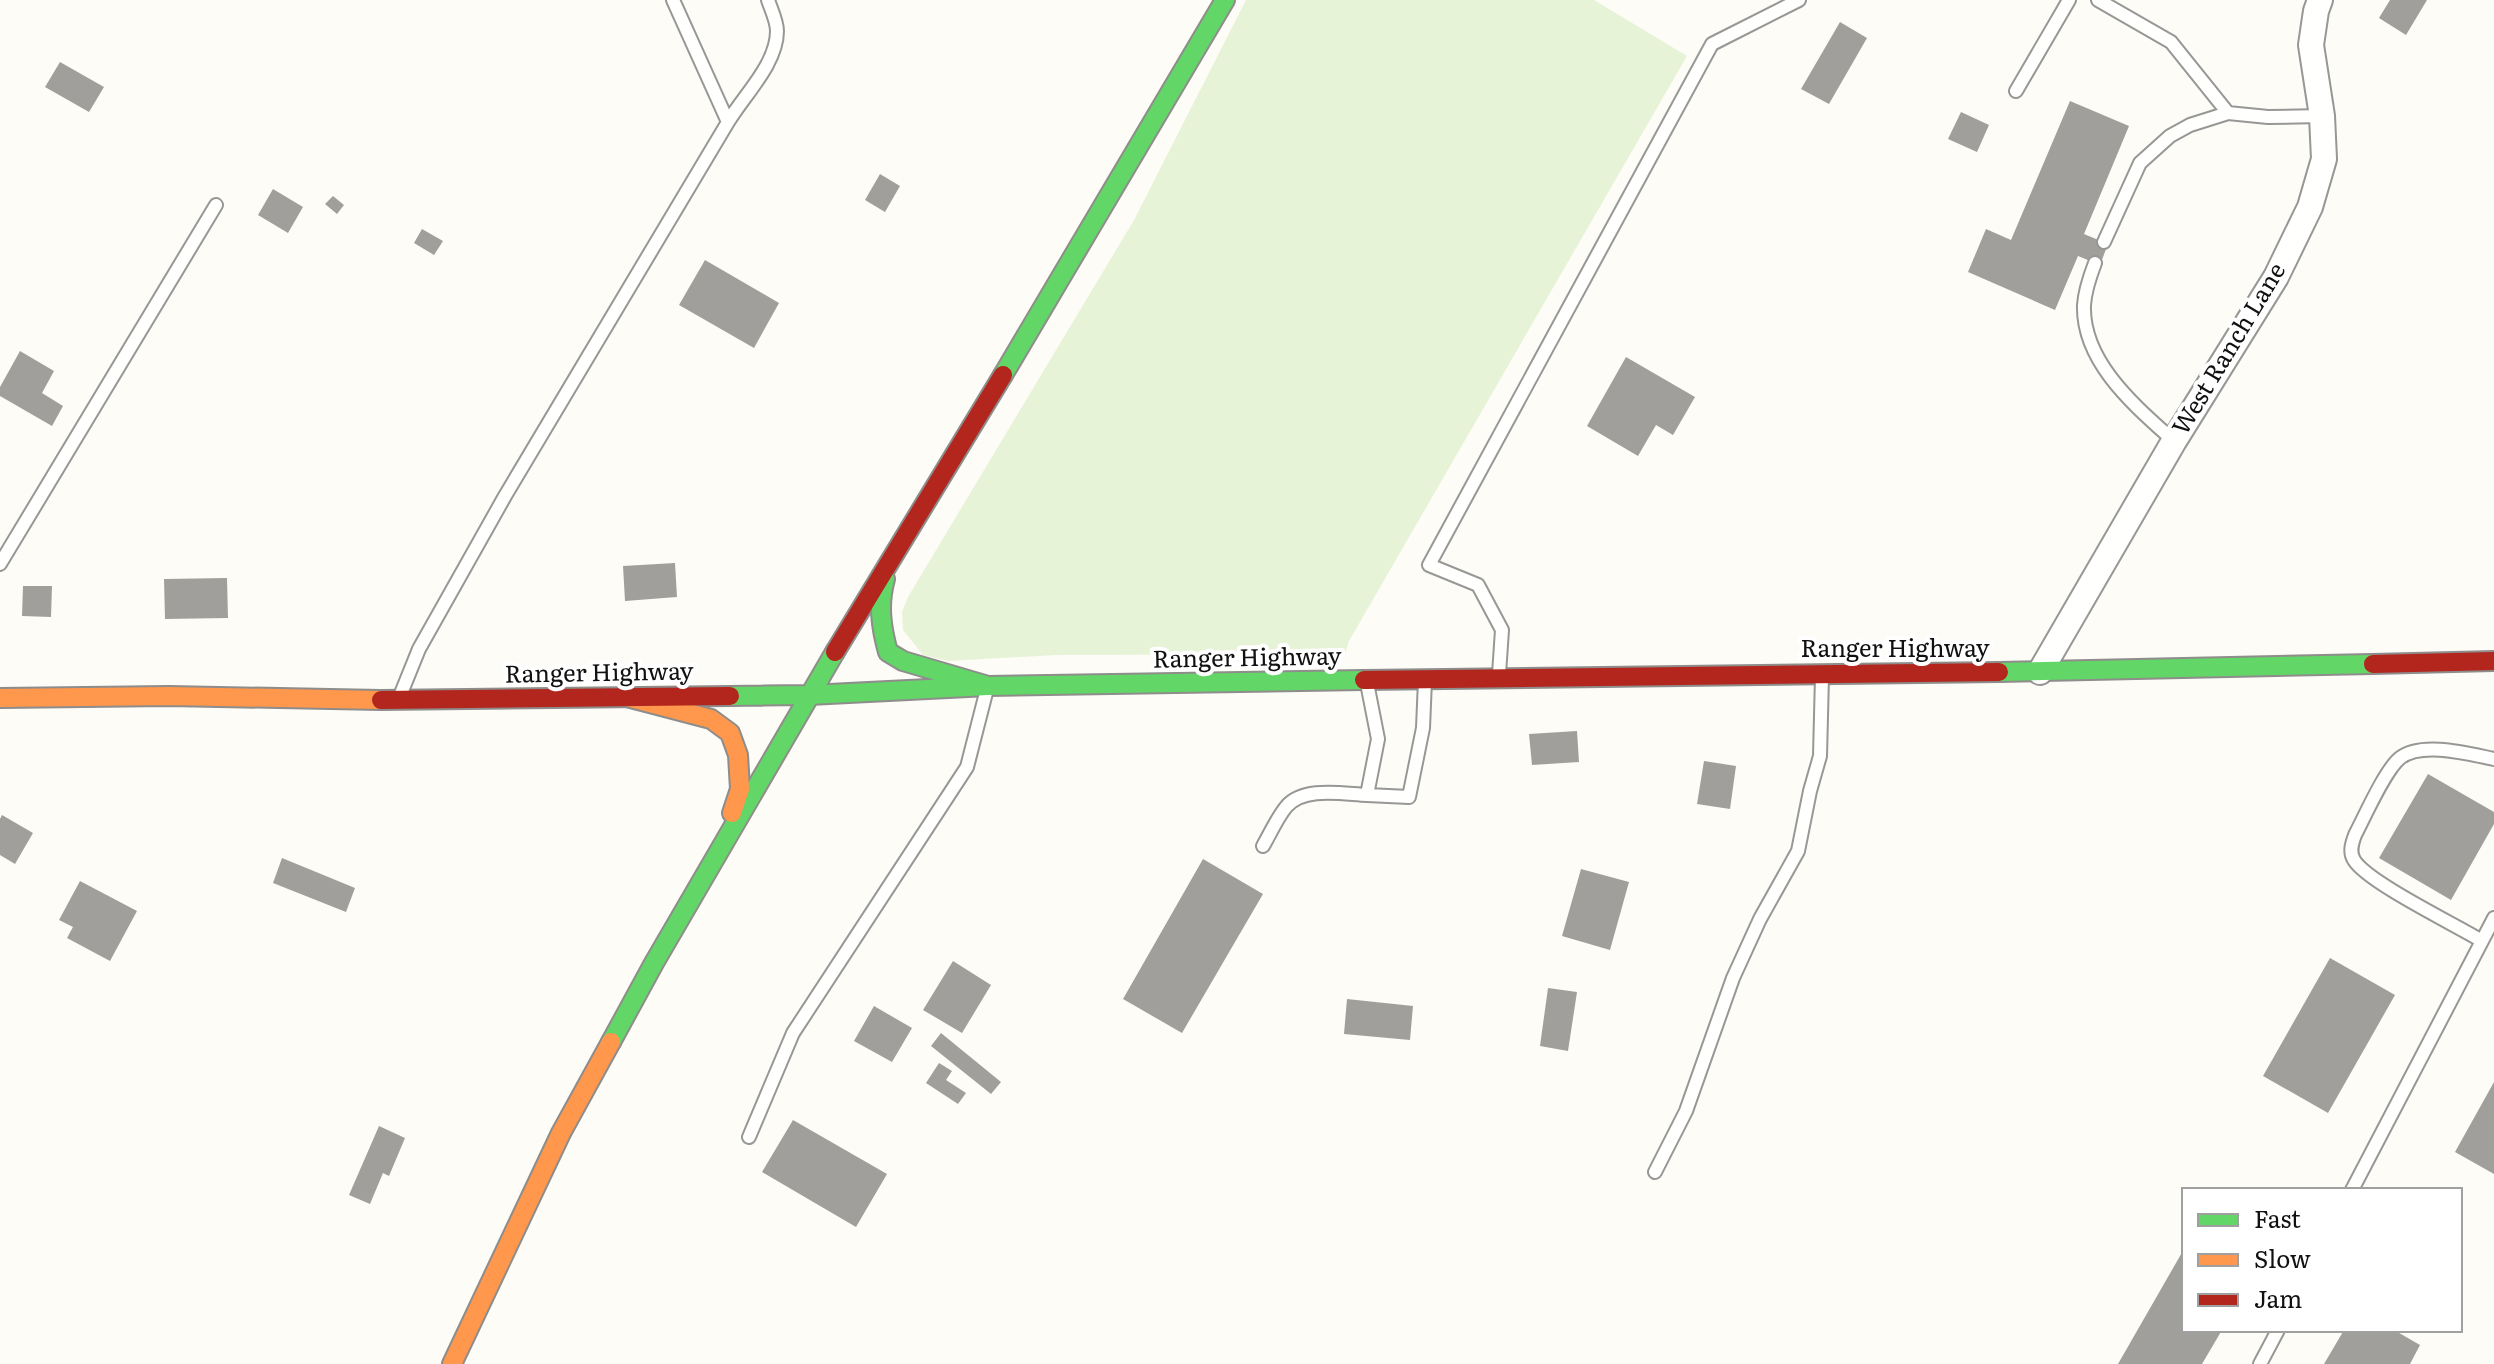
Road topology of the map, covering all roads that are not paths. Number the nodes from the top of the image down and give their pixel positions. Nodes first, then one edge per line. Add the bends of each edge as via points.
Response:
1 (673, 0) edge
2 (768, 0) edge
3 (1225, 0) edge
4 (1799, 0) edge
5 (2069, 0) edge
6 (2098, 0) edge
7 (2320, 0) edge
8 (2016, 91) dead end
9 (2228, 113) junction
10 (2322, 116) junction
11 (728, 122) junction
12 (216, 205) dead end
13 (2104, 242) dead end
14 (2095, 263) dead end
15 (2174, 441) junction
16 (892, 557) junction
17 (0, 564) edge
18 (2494, 661) edge
19 (2040, 672) junction
20 (1822, 673) junction
21 (1499, 677) junction
22 (1425, 679) junction
23 (1367, 680) junction
24 (988, 686) junction
25 (809, 695) junction
26 (627, 697) junction
27 (0, 698) edge
28 (399, 699) junction
29 (2494, 759) edge
30 (1367, 795) junction
31 (724, 842) junction
32 (1263, 846) dead end
33 (2494, 918) edge
34 (2482, 941) junction
35 (749, 1137) dead end
36 (1655, 1172) dead end
37 (2353, 1188) edge
38 (2277, 1332) edge
39 (452, 1364) edge
40 (2260, 1364) edge

1 - 11 lane
2 - 11 lane via 777,29 774,49
3 - 16 main road
4 - 21 lane via 1712,44 1429,565 1478,585 1502,630
5 - 8 lane
6 - 9 lane via 2171,42
7 - 10 street, West Ranch Lane via 2311,45
9 - 10 lane
9 - 13 lane via 2190,125 2150,152 2132,177
10 - 15 street, West Ranch Lane via 2324,159 2310,207 2276,277
11 - 28 lane via 505,496 419,649
12 - 17 lane
14 - 15 lane via 2084,305 2089,340 2123,393
15 - 19 street, West Ranch Lane
16 - 24 main road via 879,622 888,652
16 - 25 main road
18 - 19 main road, Ranger Highway
19 - 20 main road, Ranger Highway
20 - 21 main road, Ranger Highway
20 - 36 lane via 1820,756 1798,851 1733,978 1686,1111
21 - 22 main road, Ranger Highway
22 - 23 main road, Ranger Highway
22 - 30 lane via 1423,728 1409,797
23 - 24 main road, Ranger Highway
23 - 30 lane via 1378,739
24 - 25 main road, Ranger Highway
24 - 35 lane via 967,767 793,1033
25 - 26 main road, Ranger Highway
25 - 31 main road
26 - 28 main road, Ranger Highway
26 - 31 main road via 711,719 730,733 738,755 740,789
27 - 28 main road, Ranger Highway
29 - 34 lane via 2442,750 2401,757 2351,847 2353,859 2374,879
30 - 32 lane via 1302,797 1287,805
31 - 39 main road via 561,1133
33 - 34 lane
34 - 37 lane
38 - 40 lane

